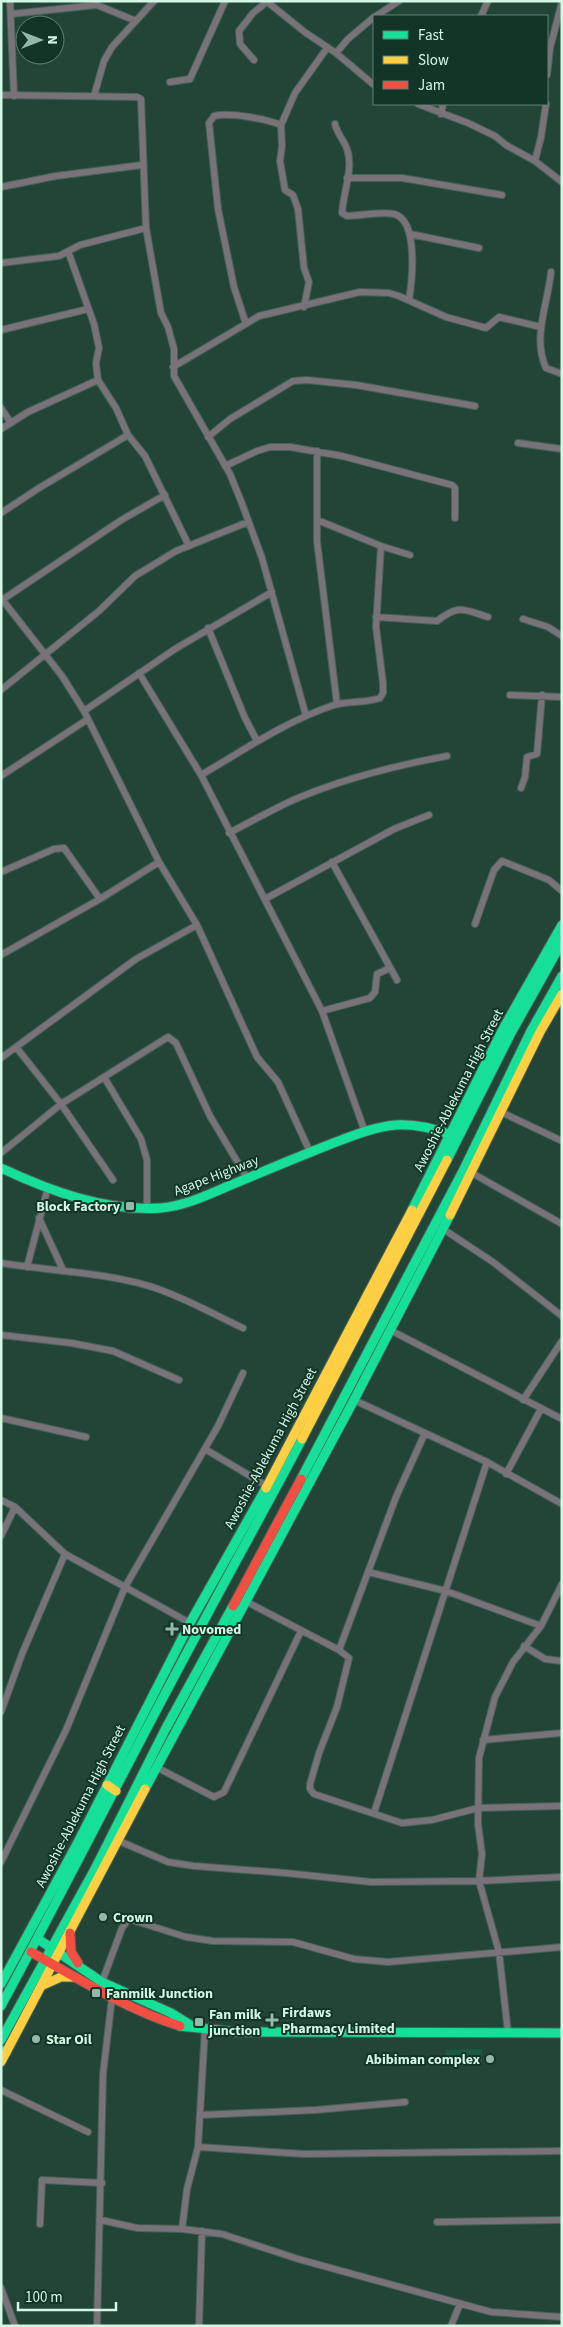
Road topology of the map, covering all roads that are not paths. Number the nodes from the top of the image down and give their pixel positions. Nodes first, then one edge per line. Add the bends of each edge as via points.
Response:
1 (10, 1) edge
2 (154, 1) edge
3 (225, 1) edge
4 (267, 1) edge
5 (399, 1) edge
6 (488, 1) edge
7 (562, 2) edge
8 (96, 3) edge
9 (11, 14) junction
10 (378, 15) edge
11 (481, 15) edge
12 (373, 19) edge
13 (136, 21) junction
14 (327, 48) junction
15 (336, 53) junction
16 (254, 60) dead end
17 (548, 66) edge
18 (170, 82) dead end
19 (373, 84) edge
20 (1, 95) edge
21 (14, 96) junction
22 (94, 96) junction
23 (420, 105) edge
24 (444, 105) edge
25 (546, 105) edge
26 (441, 114) junction
27 (335, 124) dead end
28 (282, 126) junction
29 (535, 161) junction
30 (142, 165) junction
31 (347, 178) junction
32 (562, 182) edge
33 (1, 187) edge
34 (502, 195) dead end
35 (146, 228) junction
36 (410, 234) junction
37 (479, 248) dead end
38 (68, 251) junction
39 (1, 263) edge
40 (551, 272) dead end
41 (409, 300) junction
42 (304, 307) junction
43 (88, 309) junction
44 (246, 324) junction
45 (541, 327) junction
46 (1, 330) edge
47 (172, 368) junction
48 (562, 374) edge
49 (98, 380) junction
50 (475, 406) dead end
51 (1, 408) edge
52 (11, 423) junction
53 (1, 429) edge
54 (128, 435) junction
55 (208, 437) junction
56 (518, 443) dead end
57 (562, 449) edge
58 (317, 451) junction
59 (225, 466) junction
60 (165, 495) junction
61 (1, 513) edge
62 (455, 518) dead end
63 (317, 520) junction
64 (248, 522) junction
65 (189, 546) junction
66 (381, 546) junction
67 (410, 555) dead end
68 (272, 592) junction
69 (2, 599) edge
70 (376, 616) junction
71 (488, 617) dead end
72 (523, 619) dead end
73 (208, 628) junction
74 (562, 636) edge
75 (46, 654) junction
76 (139, 673) junction
77 (1, 690) edge
78 (510, 695) dead end
79 (542, 695) junction
80 (562, 697) edge
81 (337, 704) junction
82 (84, 711) junction
83 (306, 716) junction
84 (88, 719) junction
85 (257, 741) junction
86 (447, 756) dead end
87 (201, 775) junction
88 (1, 776) edge
89 (521, 788) dead end
90 (429, 815) dead end
91 (229, 833) junction
92 (159, 862) junction
93 (332, 862) junction
94 (1, 872) edge
95 (562, 891) edge
96 (100, 899) junction
97 (265, 899) junction
98 (475, 924) dead end
99 (562, 924) edge
100 (197, 925) junction
101 (562, 942) edge
102 (1, 955) edge
103 (390, 968) junction
104 (562, 976) edge
105 (397, 980) dead end
106 (562, 994) edge
107 (322, 1011) junction
108 (507, 1031) junction
109 (16, 1046) junction
110 (1, 1058) edge
111 (104, 1078) junction
112 (61, 1104) junction
113 (501, 1112) junction
114 (365, 1132) junction
115 (451, 1136) junction
116 (562, 1141) edge
117 (310, 1152) junction
118 (1, 1153) edge
119 (1, 1168) edge
120 (472, 1173) junction
121 (247, 1178) junction
122 (113, 1180) dead end
123 (48, 1187) junction
124 (147, 1209) junction
125 (415, 1214) junction
126 (39, 1218) junction
127 (562, 1224) edge
128 (443, 1229) junction
129 (1, 1263) edge
130 (28, 1267) junction
131 (63, 1270) junction
132 (562, 1316) edge
133 (243, 1328) dead end
134 (390, 1330) junction
135 (1, 1335) edge
136 (562, 1341) edge
137 (243, 1373) dead end
138 (179, 1380) dead end
139 (354, 1400) junction
140 (523, 1400) junction
141 (542, 1410) junction
142 (1, 1418) edge
143 (562, 1419) edge
144 (425, 1433) junction
145 (86, 1437) dead end
146 (205, 1449) junction
147 (487, 1462) junction
148 (506, 1474) junction
149 (267, 1486) junction
150 (1, 1500) edge
151 (562, 1504) edge
152 (15, 1506) junction
153 (252, 1535) junction
154 (1, 1536) edge
155 (266, 1546) junction
156 (65, 1554) junction
157 (368, 1572) junction
158 (562, 1584) edge
159 (125, 1587) junction
160 (446, 1591) junction
161 (245, 1601) junction
162 (190, 1623) junction
163 (541, 1626) junction
164 (301, 1631) junction
165 (524, 1646) junction
166 (340, 1650) junction
167 (562, 1661) edge
168 (1, 1712) edge
169 (170, 1730) junction
170 (562, 1733) edge
171 (483, 1740) junction
172 (156, 1767) junction
173 (107, 1785) junction
174 (116, 1791) junction
175 (562, 1806) edge
176 (478, 1808) junction
177 (374, 1813) junction
178 (120, 1841) junction
179 (1, 1862) edge
180 (562, 1877) edge
181 (480, 1881) junction
182 (70, 1933) junction
183 (38, 1939) junction
184 (562, 1947) edge
185 (55, 1950) junction
186 (32, 1952) junction
187 (499, 1952) junction
188 (49, 1961) junction
189 (82, 1969) junction
190 (76, 1977) junction
191 (102, 1982) junction
192 (1, 1984) edge
193 (41, 1987) junction
194 (112, 1998) junction
195 (153, 2005) junction
196 (1, 2006) edge
197 (149, 2016) junction
198 (192, 2026) junction
199 (205, 2029) junction
200 (508, 2033) junction
201 (562, 2033) edge
202 (1, 2040) edge
203 (4, 2051) edge
204 (1, 2062) edge
205 (1, 2090) edge
206 (405, 2102) dead end
207 (201, 2115) junction
208 (88, 2132) dead end
209 (198, 2147) junction
210 (562, 2151) edge
211 (102, 2183) junction
212 (101, 2220) junction
213 (562, 2220) edge
214 (437, 2222) dead end
215 (40, 2224) dead end
216 (182, 2229) junction
217 (202, 2230) junction
218 (1, 2288) edge
219 (460, 2304) junction
220 (562, 2317) edge
221 (15, 2326) edge
222 (97, 2326) edge
223 (199, 2326) edge
224 (451, 2326) edge

1 - 9 street
2 - 13 street
3 - 18 street via 190,78
4 - 14 street
4 - 16 street via 239,31 240,44
5 - 10 street
6 - 11 street
7 - 17 street
8 - 9 street
8 - 13 street
9 - 21 street via 7,23 14,64
12 - 15 street
13 - 22 street via 122,34 104,61
14 - 15 street
14 - 28 street via 298,88
15 - 19 street
20 - 21 street
21 - 22 street
22 - 30 street via 141,99
23 - 26 street
24 - 26 street
25 - 29 street
26 - 29 street via 480,128
27 - 31 street via 337,134 347,149
28 - 42 street via 280,167 285,190 293,195 298,209 304,268 309,282
28 - 44 street via 225,114 214,116 208,123 218,209 234,287
29 - 32 street
30 - 33 street
30 - 35 street
31 - 34 street via 402,178
31 - 36 street via 342,197 344,215 392,214 403,221
35 - 38 street
35 - 47 street via 161,313 174,349
36 - 37 street
36 - 41 street via 412,282
38 - 39 street via 59,256
38 - 43 street
40 - 45 street
41 - 42 street via 389,293 360,292
41 - 45 street via 446,317 479,327 486,328 499,317
42 - 44 street via 270,313
43 - 46 street
43 - 49 street via 99,348 96,363
44 - 47 street
45 - 48 street via 542,360 546,368
47 - 55 street via 176,382
49 - 52 street
49 - 54 street
50 - 55 street via 356,385 293,381 230,419
51 - 52 street
52 - 53 street
54 - 60 street via 145,456
54 - 61 street
55 - 59 street
56 - 57 street
58 - 59 street via 270,447
58 - 62 street via 452,485 456,494
58 - 63 street
59 - 64 street
60 - 65 street
60 - 69 street
63 - 66 street
63 - 81 street
64 - 65 street
64 - 68 street
65 - 75 street via 135,576 99,611
66 - 67 street
66 - 70 street
68 - 73 street
68 - 83 street
69 - 75 street
70 - 71 street via 437,621 454,609
70 - 81 street via 382,696
72 - 74 street via 548,627
73 - 76 street
73 - 85 street
75 - 77 street
75 - 82 street
76 - 82 street
76 - 87 street
78 - 79 street
79 - 80 street
79 - 89 street via 537,754 527,756
81 - 83 street
82 - 84 street
83 - 85 street
84 - 88 street
84 - 92 street
85 - 87 street
86 - 91 street via 359,776 323,788
87 - 91 street
90 - 93 street via 394,829
91 - 97 street
92 - 96 street
92 - 100 street
93 - 97 street
93 - 103 street
94 - 96 street via 54,849 64,848
95 - 98 street via 548,880 502,861 494,870
96 - 102 street
97 - 107 street
99 - 108 street, Awoshie-Ablekuma High Street
100 - 109 street via 136,959
100 - 117 street via 254,1051 278,1082
101 - 108 street, Awoshie-Ablekuma High Street
103 - 105 street
103 - 107 street via 377,974 370,998
104 - 155 street via 454,1190
106 - 113 street
107 - 114 street
108 - 115 street, Awoshie-Ablekuma High Street
108 - 125 street, Awoshie-Ablekuma High Street
109 - 110 street
109 - 112 street
111 - 112 street
111 - 121 street via 168,1037 172,1038 210,1116
111 - 124 street via 142,1139
112 - 118 street
112 - 122 street
113 - 116 street
113 - 120 street
114 - 115 street, Agape Highway via 408,1125
114 - 117 street, Agape Highway
115 - 125 street, Awoshie-Ablekuma High Street
117 - 121 street, Agape Highway
119 - 123 street, Agape Highway
120 - 127 street
120 - 128 street
121 - 124 street, Agape Highway via 183,1204
123 - 124 street, Agape Highway via 111,1206
123 - 126 street
125 - 149 street, Awoshie-Ablekuma High Street
125 - 153 street, Awoshie-Ablekuma High Street
126 - 130 street
126 - 131 street
128 - 132 street via 493,1262
128 - 134 street
129 - 130 street
130 - 131 street
131 - 133 street via 151,1287
134 - 139 street
134 - 140 street
135 - 138 street via 113,1351
136 - 140 street
137 - 146 street
139 - 144 street
139 - 161 street
140 - 141 street
141 - 143 street
141 - 148 street
142 - 145 street
144 - 147 street
144 - 157 street via 396,1497
146 - 149 street
146 - 159 street
147 - 148 street
147 - 160 street
148 - 151 street
149 - 162 street, Awoshie-Ablekuma High Street
150 - 152 street
152 - 154 street
152 - 156 street
153 - 155 street
153 - 174 street, Awoshie-Ablekuma High Street via 198,1630
155 - 169 street
156 - 159 street
156 - 168 street
157 - 160 street
157 - 166 street
158 - 163 street
159 - 162 street
159 - 179 street via 66,1730
160 - 163 street
160 - 177 street
161 - 164 street
161 - 169 street
162 - 173 street, Awoshie-Ablekuma High Street
163 - 165 street
164 - 166 street
164 - 172 street via 224,1792 214,1797
165 - 167 street via 545,1659
165 - 171 street via 495,1697
166 - 177 street via 347,1654 349,1662 310,1789 314,1794
169 - 172 street
169 - 185 street via 95,1868
170 - 171 street
171 - 176 street via 478,1773
172 - 178 street
173 - 174 street
173 - 192 street, Awoshie-Ablekuma High Street
174 - 183 street, Awoshie-Ablekuma High Street
175 - 176 street
176 - 177 street via 410,1823 393,1821
176 - 181 street via 482,1854
178 - 181 street via 168,1862 194,1866 371,1882
178 - 182 street
180 - 181 street
181 - 187 street
182 - 185 street
182 - 189 street via 71,1952
183 - 185 street
183 - 186 street, Awoshie-Ablekuma High Street
184 - 187 street
185 - 188 street
185 - 189 street
186 - 188 street
186 - 196 street, Awoshie-Ablekuma High Street
187 - 191 street via 371,1961 293,1942 212,1941 186,1937 129,1919 122,1928
187 - 200 street
188 - 190 street
188 - 193 street
188 - 202 street
189 - 191 street
190 - 193 street via 61,1977
190 - 194 street
191 - 195 street
193 - 203 street
194 - 197 street
194 - 211 street via 103,2074
195 - 197 street
195 - 198 street
197 - 198 street via 171,2024
198 - 199 street
199 - 200 street
199 - 207 street
200 - 201 street
203 - 204 street
205 - 208 street
206 - 207 street
207 - 209 street
209 - 210 street via 304,2154
209 - 216 street via 187,2188
211 - 212 street
211 - 215 street via 42,2180
212 - 216 street via 138,2228
212 - 222 street
213 - 214 street
216 - 217 street
217 - 219 street
217 - 223 street
218 - 221 street
219 - 220 street via 508,2315
219 - 224 street

